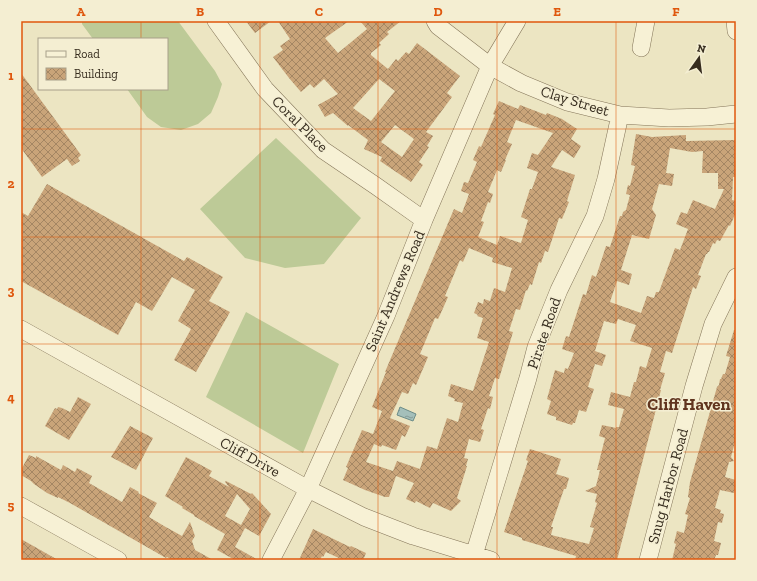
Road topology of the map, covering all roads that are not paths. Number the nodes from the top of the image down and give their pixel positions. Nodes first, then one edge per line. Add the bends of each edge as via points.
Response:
1 (216, 21) edge
2 (435, 21) edge
3 (517, 21) edge
4 (646, 21) edge
5 (735, 21) edge
6 (736, 31) edge
7 (641, 48) dead end
8 (490, 66) junction
9 (736, 114) edge
10 (620, 115) junction
11 (424, 220) junction
12 (736, 277) edge
13 (21, 329) edge
14 (308, 489) junction
15 (21, 506) edge
16 (474, 555) junction
17 (118, 560) edge
18 (271, 560) edge
19 (490, 560) edge
20 (648, 560) edge

1 - 11 street, Coral Place via 266,89 324,150
2 - 8 street, Clay Street
3 - 8 street, Saint Andrews Road
4 - 7 street
5 - 6 street
8 - 10 street, Clay Street via 521,83 567,102
8 - 11 street, Saint Andrews Road
9 - 10 street, Clay Street via 669,118
10 - 16 street, Pirate Road via 595,216 559,290 536,347
11 - 14 street, Saint Andrews Road via 386,316
12 - 20 street, Snug Harbor Road via 713,324
13 - 14 street, Cliff Drive
14 - 16 street, Cliff Drive via 364,517
14 - 18 street, Saint Andrews Road
15 - 17 street
16 - 19 street, Cliff Drive

